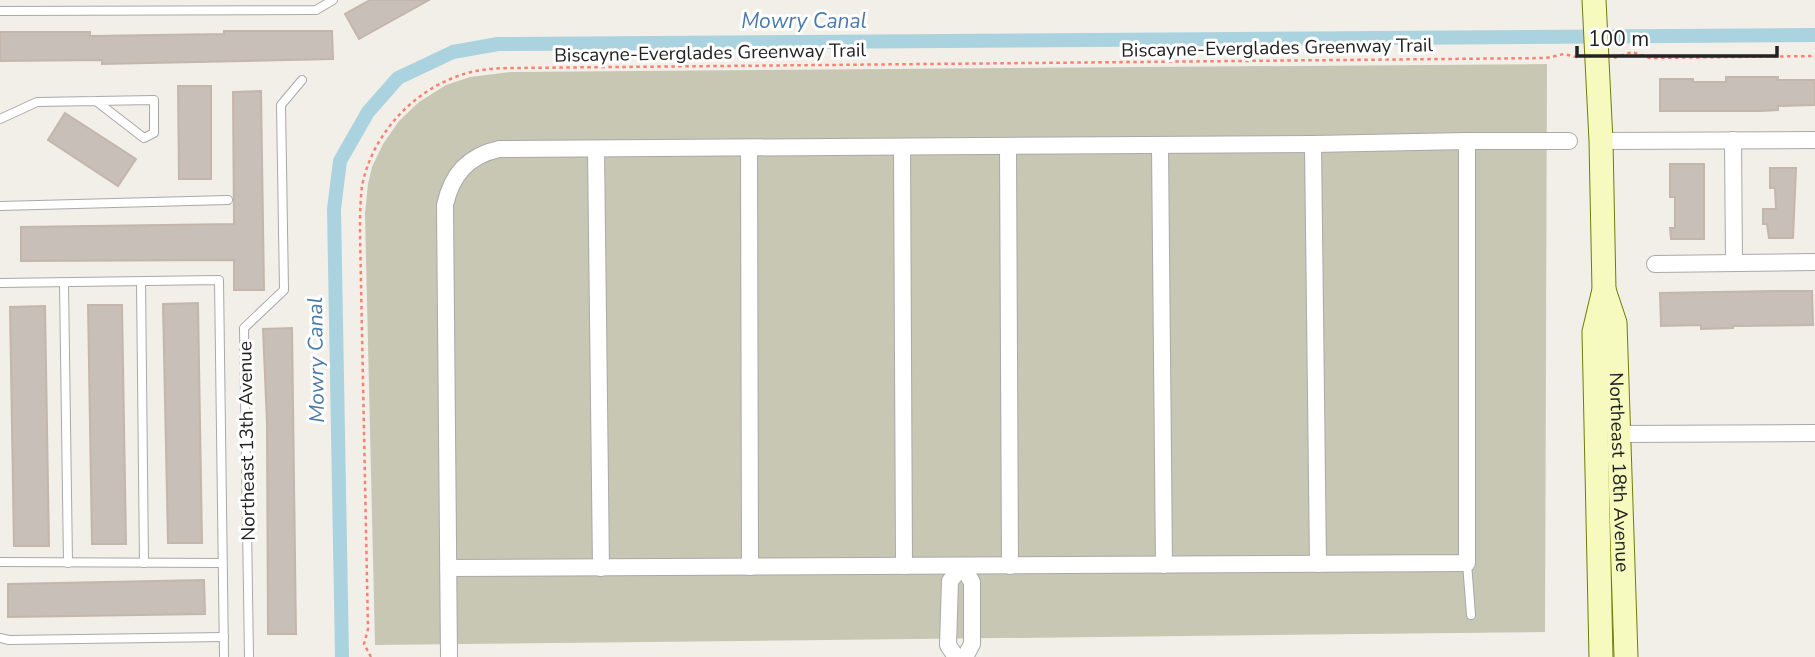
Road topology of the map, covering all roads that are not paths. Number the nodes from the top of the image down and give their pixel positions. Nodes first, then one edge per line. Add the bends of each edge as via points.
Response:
1 (333, 0) edge
2 (1594, 8) edge
3 (0, 11) edge
4 (302, 80) dead end
5 (96, 101) junction
6 (2, 115) edge
7 (1733, 140) junction
8 (1815, 140) edge
9 (1466, 141) junction
10 (1569, 141) dead end
11 (1601, 141) junction
12 (1313, 144) junction
13 (1160, 145) junction
14 (1008, 146) junction
15 (902, 147) junction
16 (749, 148) junction
17 (596, 149) junction
18 (228, 200) dead end
19 (0, 206) edge
20 (1734, 262) junction
21 (1815, 262) edge
22 (1655, 264) dead end
23 (141, 282) junction
24 (0, 283) edge
25 (64, 283) junction
26 (1604, 290) junction
27 (1815, 433) edge
28 (1619, 434) junction
29 (0, 562) edge
30 (68, 562) junction
31 (144, 563) junction
32 (222, 563) junction
33 (1467, 563) junction
34 (1318, 564) junction
35 (1164, 565) junction
36 (904, 566) junction
37 (961, 566) junction
38 (1010, 566) junction
39 (750, 567) junction
40 (448, 568) junction
41 (601, 568) junction
42 (949, 615) junction
43 (972, 615) junction
44 (1471, 615) dead end
45 (224, 637) junction
46 (0, 638) edge
47 (224, 657) edge
48 (249, 657) edge
49 (449, 657) edge
50 (956, 657) edge
51 (965, 657) edge
52 (1601, 657) edge
53 (1626, 657) edge

1 - 3 lane via 316,10
2 - 11 street, Northeast 18th Avenue
4 - 48 lane, Northeast 13th Avenue via 281,105 284,290 244,328
5 - 5 lane via 144,138 154,133 154,100
5 - 6 lane via 37,102
7 - 8 street
7 - 11 street
7 - 20 street
9 - 10 street
9 - 12 street
9 - 33 street
11 - 26 street, Northeast 18th Avenue
12 - 13 street
12 - 34 street
13 - 14 street
13 - 35 street
14 - 15 street
14 - 38 street
15 - 16 street
15 - 36 street
16 - 17 street
16 - 39 street
17 - 40 street via 483,153 456,174 449,189 445,205
17 - 41 street
18 - 19 lane
20 - 21 street
20 - 22 street
23 - 25 lane
23 - 31 lane
23 - 32 lane via 219,280
24 - 25 lane
25 - 30 lane
26 - 28 street, Northeast 18th Avenue via 1615,323
26 - 52 street, Northeast 18th Avenue via 1594,332
27 - 28 street
28 - 53 street, Northeast 18th Avenue
29 - 30 lane
30 - 31 lane
31 - 32 lane
32 - 45 lane
33 - 34 street
33 - 44 lane
34 - 35 street
35 - 38 street
36 - 37 street
36 - 39 street
37 - 38 street
37 - 42 street via 950,581
37 - 43 street via 972,582
39 - 41 street
40 - 41 street
40 - 49 street
42 - 43 street
42 - 50 street via 948,645
43 - 51 street via 972,645
45 - 46 lane
45 - 47 lane

